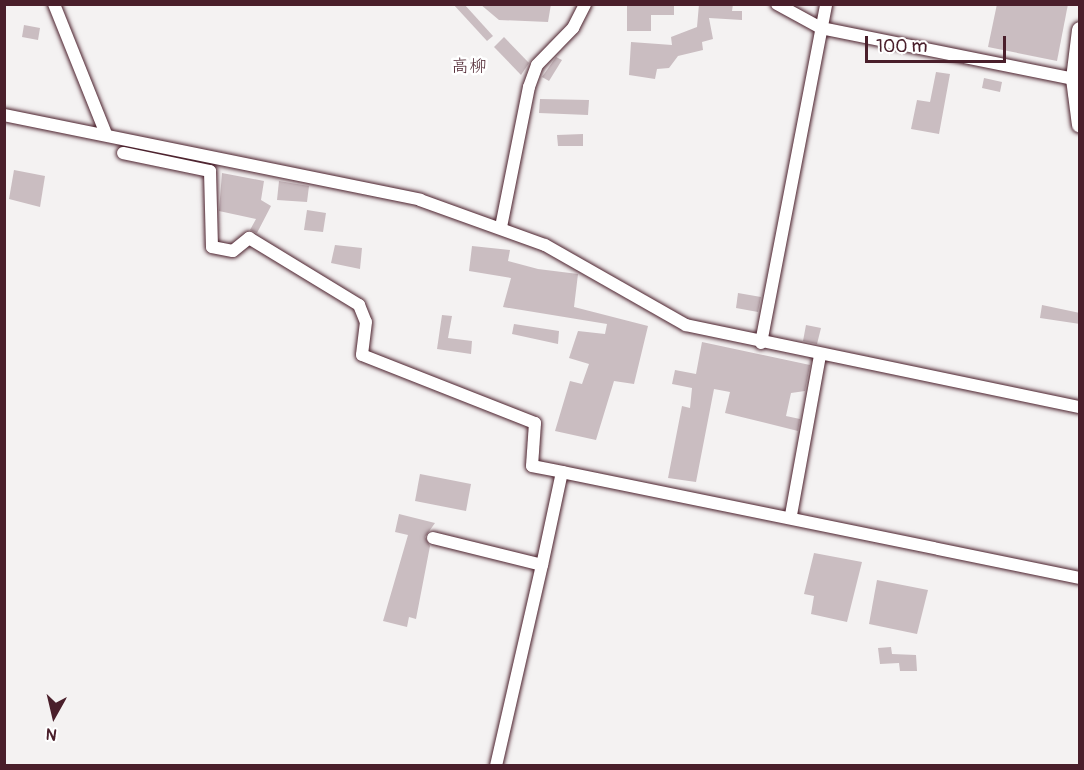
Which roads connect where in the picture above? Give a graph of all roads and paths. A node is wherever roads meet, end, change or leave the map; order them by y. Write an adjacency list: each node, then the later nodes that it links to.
1 (54, 4): 10 (street)
2 (585, 4): 12 (street)
3 (777, 4): 5 (street)
4 (826, 4): 5 (street)
5 (821, 28): 7 (street); 13 (street)
6 (1080, 30): 7 (street)
7 (1074, 79): 9 (street)
8 (4, 115): 10 (street)
9 (1080, 125)
10 (106, 134): 12 (street)
11 (123, 153): 16 (street)
12 (501, 227): 13 (street)
13 (761, 343): 14 (street)
14 (820, 355): 15 (street); 17 (street)
15 (1080, 406)
16 (562, 472): 17 (street); 19 (street)
17 (791, 515): 20 (street)
18 (433, 538): 19 (street)
19 (542, 565): 21 (street)
20 (1080, 578)
21 (496, 765)

